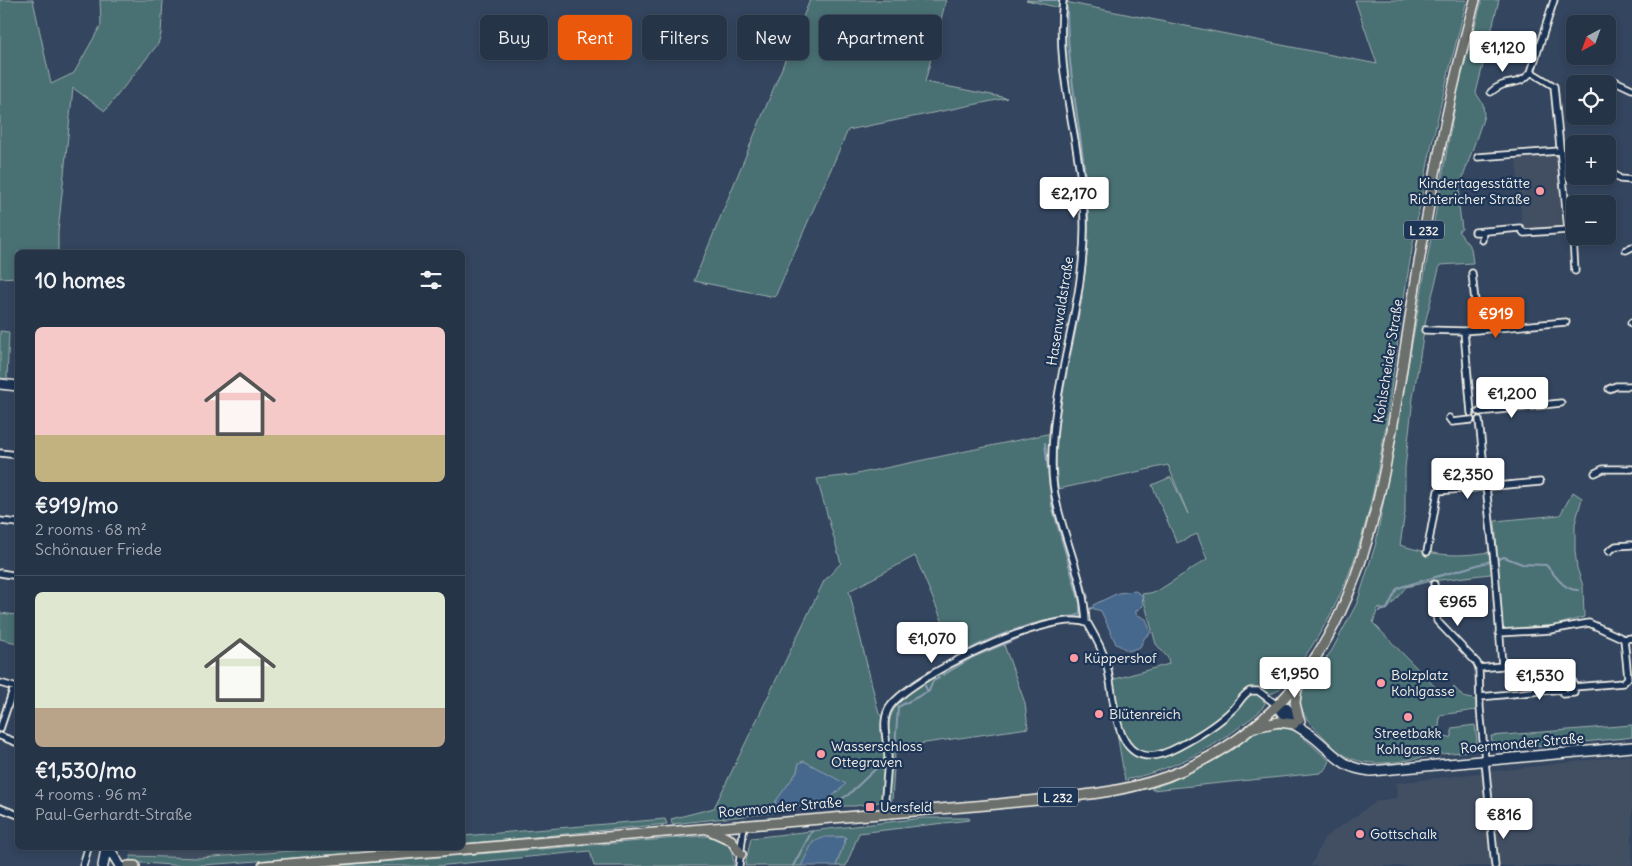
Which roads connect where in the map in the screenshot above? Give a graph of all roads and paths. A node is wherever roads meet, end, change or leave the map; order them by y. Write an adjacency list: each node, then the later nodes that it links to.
1 (1063, 0): 50 (street, Hasenwaldstraße)
2 (1475, 0): 56 (main road, Kohlscheider Straße / L 232)
3 (1554, 0): 4 (street)
4 (1532, 72): 7 (street); 8 (street)
5 (1616, 80): 6 (street)
6 (1632, 88)
7 (1492, 92)
8 (1559, 150): 9 (street); 12 (street)
9 (1478, 158)
10 (1616, 176): 11 (street)
11 (1632, 180)
12 (1566, 205)
13 (1566, 230): 14 (street)
14 (1483, 231): 15 (street); 16 (street)
15 (1475, 232)
16 (1482, 240)
17 (1573, 245): 20 (street)
18 (1632, 246): 19 (street)
19 (1626, 250)
20 (1575, 271)
21 (1472, 273): 24 (street)
22 (1566, 322): 24 (street)
23 (1425, 330): 25 (street)
24 (1478, 330): 25 (street)
25 (1464, 331): 31 (street)
26 (0, 384): 27 (main road)
27 (15, 386)
28 (1632, 386): 29 (street)
29 (1609, 389)
30 (1561, 403): 32 (street)
31 (1471, 412)
32 (1479, 412)
33 (1449, 418): 34 (street)
34 (1471, 420)
35 (1479, 420): 41 (street)
36 (0, 453): 37 (street)
37 (15, 455)
38 (1632, 469): 39 (street)
39 (1595, 473)
40 (1540, 482): 41 (street)
41 (1488, 488): 46 (street); 51 (street)
42 (0, 521): 43 (street)
43 (15, 524)
44 (1632, 545): 45 (street)
45 (1609, 551)
46 (1428, 552)
47 (0, 573): 48 (street)
48 (15, 576)
49 (1434, 584): 55 (street)
50 (1086, 623): 61 (street); 70 (street)
51 (1499, 633): 53 (street); 55 (street)
52 (1632, 638): 53 (street)
53 (1624, 639): 54 (street)
54 (1629, 655): 60 (street)
55 (1479, 668): 60 (street)
56 (1298, 681): 61 (main road, Kohlscheider Straße / L 232); 62 (main road)
57 (0, 684): 58 (street)
58 (15, 688)
59 (15, 691): 63 (street)
60 (1480, 697): 68 (street)
61 (1277, 705): 62 (main road, Roermonder Straße); 64 (main road, Roermonder Straße / L 232)
62 (1296, 722): 64 (main road); 68 (main road, Roermonder Straße)
63 (0, 729)
64 (1250, 729): 70 (main road, Roermonder Straße / L 232)
65 (0, 736): 66 (street)
66 (15, 742)
67 (1632, 747): 68 (main road, Roermonder Straße)
68 (1485, 760): 87 (street)
69 (0, 808): 71 (street)
70 (884, 812): 72 (main road, Roermonder Straße / L 232)
71 (15, 814)
72 (744, 824): 73 (main road, Roermonder Straße / L 232); 79 (street)
73 (702, 828): 74 (main road, Roermonder Straße / L 232); 79 (main road)
74 (465, 849)
75 (87, 850): 80 (street)
76 (107, 850): 81 (main road)
77 (108, 850): 82 (main road)
78 (448, 850): 85 (main road, Roermonder Straße / L 232)
79 (741, 854): 86 (street)
80 (83, 866)
81 (103, 866)
82 (120, 866)
83 (128, 866): 84 (main road)
84 (135, 866)
85 (263, 866)
86 (740, 866)
87 (1495, 866)

